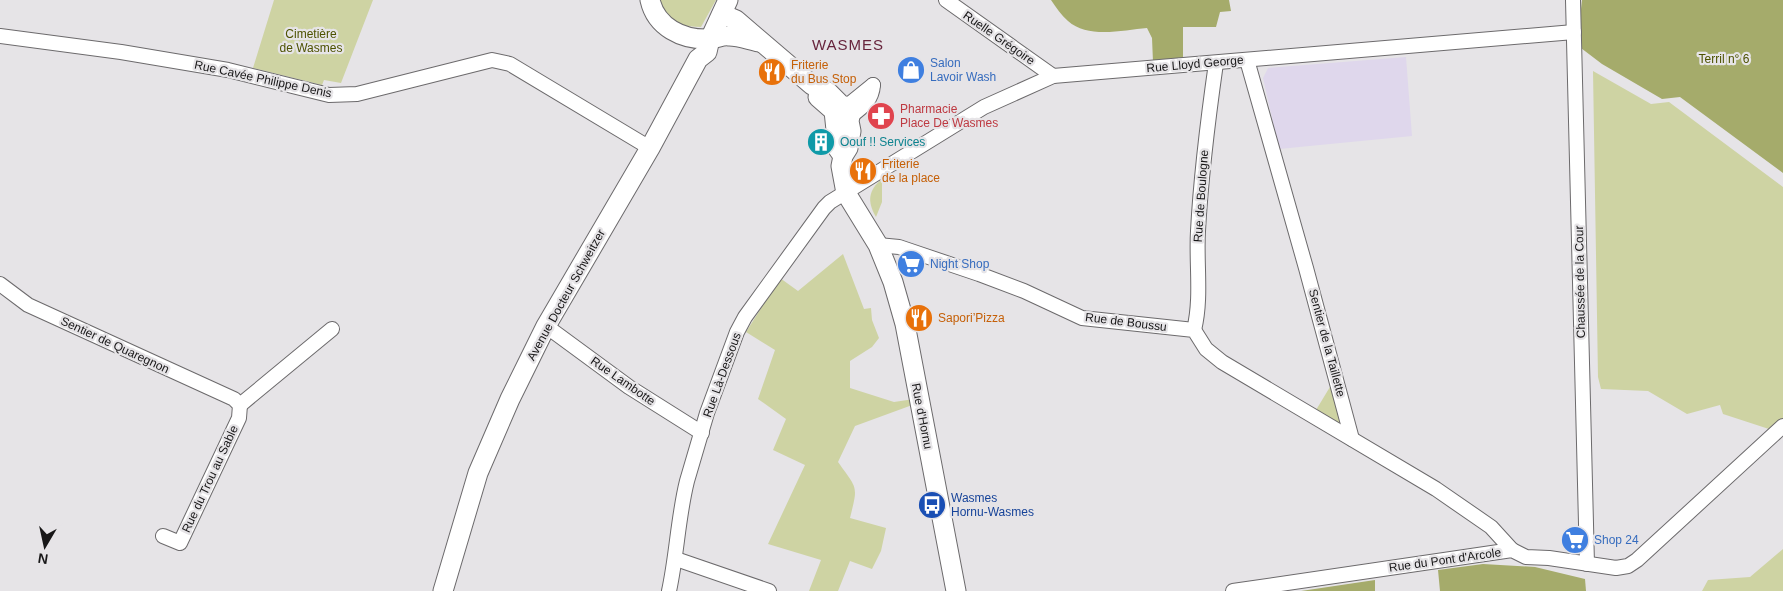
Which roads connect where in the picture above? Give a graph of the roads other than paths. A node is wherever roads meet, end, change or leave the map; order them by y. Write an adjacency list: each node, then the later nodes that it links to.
1 (650, 0): 7 (street)
2 (946, 0): 11 (street, Ruelle Grégoire)
3 (1573, 0): 5 (street, Chaussée de la Cour)
4 (725, 7): 7 (street); 8 (street)
5 (1574, 32): 9 (street, Rue Lloyd George); 26 (street, Chaussée de la Cour)
6 (0, 36): 12 (street, Rue Cavée Philippe Denis)
7 (705, 38): 8 (street); 12 (street, Avenue Docteur Schweitzer)
8 (763, 43): 13 (street)
9 (1247, 60): 10 (street, Rue Lloyd George); 22 (street, Sentier de la Taillette)
10 (1216, 63): 11 (street, Rue Lloyd George); 18 (street, Rue de Boulogne)
11 (1053, 76): 13 (street, Rue Lloyd George)
12 (650, 148): 16 (street, Avenue Docteur Schweitzer)
13 (846, 193): 14 (street, Rue d'Hornu); 21 (street, Rue Là-Dessous)
14 (878, 244): 18 (street, Rue de Boussu); 31 (street, Rue d'Hornu)
15 (0, 284): 19 (street, Sentier de Quaregnon)
16 (546, 326): 21 (street, Rue Lambotte); 27 (street, Avenue Docteur Schweitzer)
17 (332, 329): 19 (street)
18 (1194, 330): 22 (street)
19 (237, 402): 23 (street, Rue du Trou au Sable)
20 (1783, 426): 26 (street, Rue du Pont d'Arcole)
21 (702, 433): 25 (street, Rue Là-Dessous)
22 (1352, 439): 24 (street)
23 (163, 536)
24 (1512, 550): 26 (street, Rue du Pont d'Arcole); 32 (street, Rue du Pont d'Arcole)
25 (676, 559): 29 (street, Rue Là-Dessous); 30 (street)
26 (1587, 564)
27 (445, 582): 28 (street)
28 (438, 591)
29 (669, 591)
30 (768, 591)
31 (956, 591)
32 (1233, 591)

